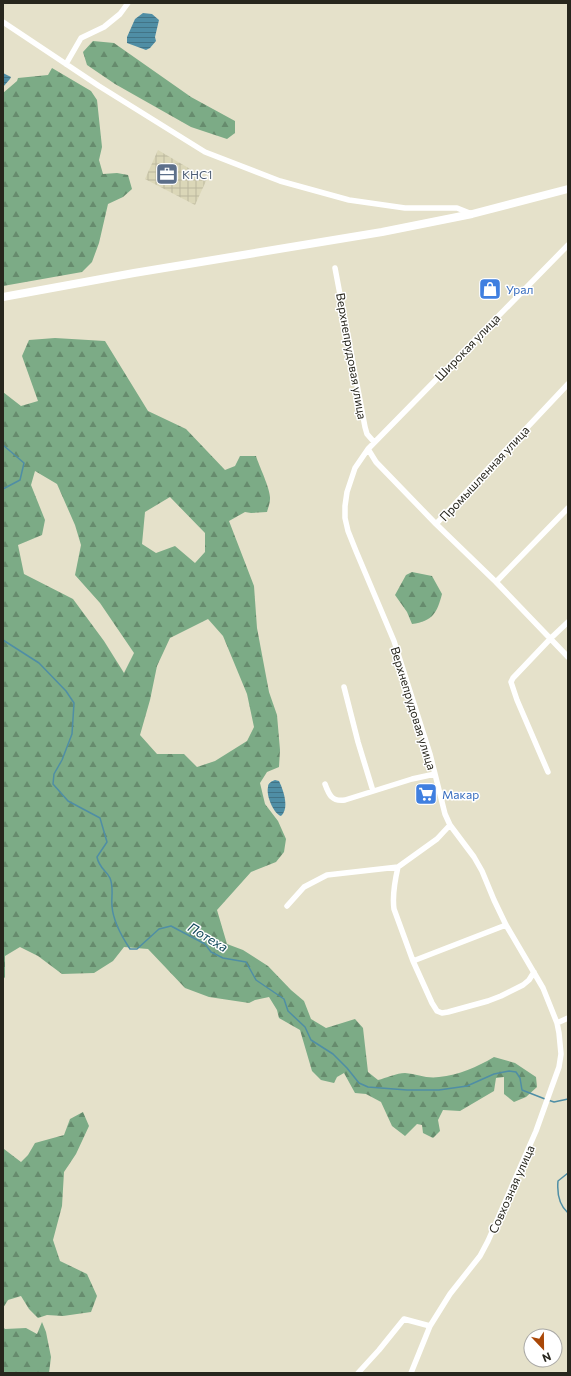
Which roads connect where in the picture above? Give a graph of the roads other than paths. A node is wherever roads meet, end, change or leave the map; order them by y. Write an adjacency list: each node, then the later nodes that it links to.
1 (128, 3): 3 (street)
2 (3, 22): 3 (street)
3 (66, 64): 5 (street)
4 (568, 189): 5 (main road)
5 (472, 214): 8 (main road)
6 (568, 245): 10 (street, Широкая улица)
7 (335, 268): 10 (street, Верхнепрудовая улица)
8 (3, 297)
9 (568, 384): 13 (street, Промышленная улица)
10 (374, 442): 11 (street, Широкая улица)
11 (368, 449): 13 (street, Промышленная улица); 20 (street, Верхнепрудовая улица)
12 (568, 508): 14 (street)
13 (436, 524): 14 (street)
14 (496, 582): 16 (street)
15 (568, 622): 16 (street)
16 (550, 638): 17 (street); 19 (street)
17 (568, 657)
18 (344, 687): 22 (street)
19 (548, 772)
20 (435, 774): 22 (street); 23 (street, Верхнепрудовая улица)
21 (325, 784): 22 (street)
22 (373, 791)
23 (450, 825): 24 (street); 26 (street, Верхнепрудовая улица)
24 (398, 867): 25 (street); 27 (street)
25 (287, 906)
26 (506, 924): 27 (street); 28 (street, Верхнепрудовая улица)
27 (412, 961): 28 (street)
28 (534, 972): 30 (street, Верхнепрудовая улица)
29 (568, 1018): 30 (street)
30 (557, 1023): 31 (street, Совхозная улица)
31 (430, 1326): 32 (street); 33 (street, Совхозная улица)
32 (358, 1373)
33 (411, 1373)

